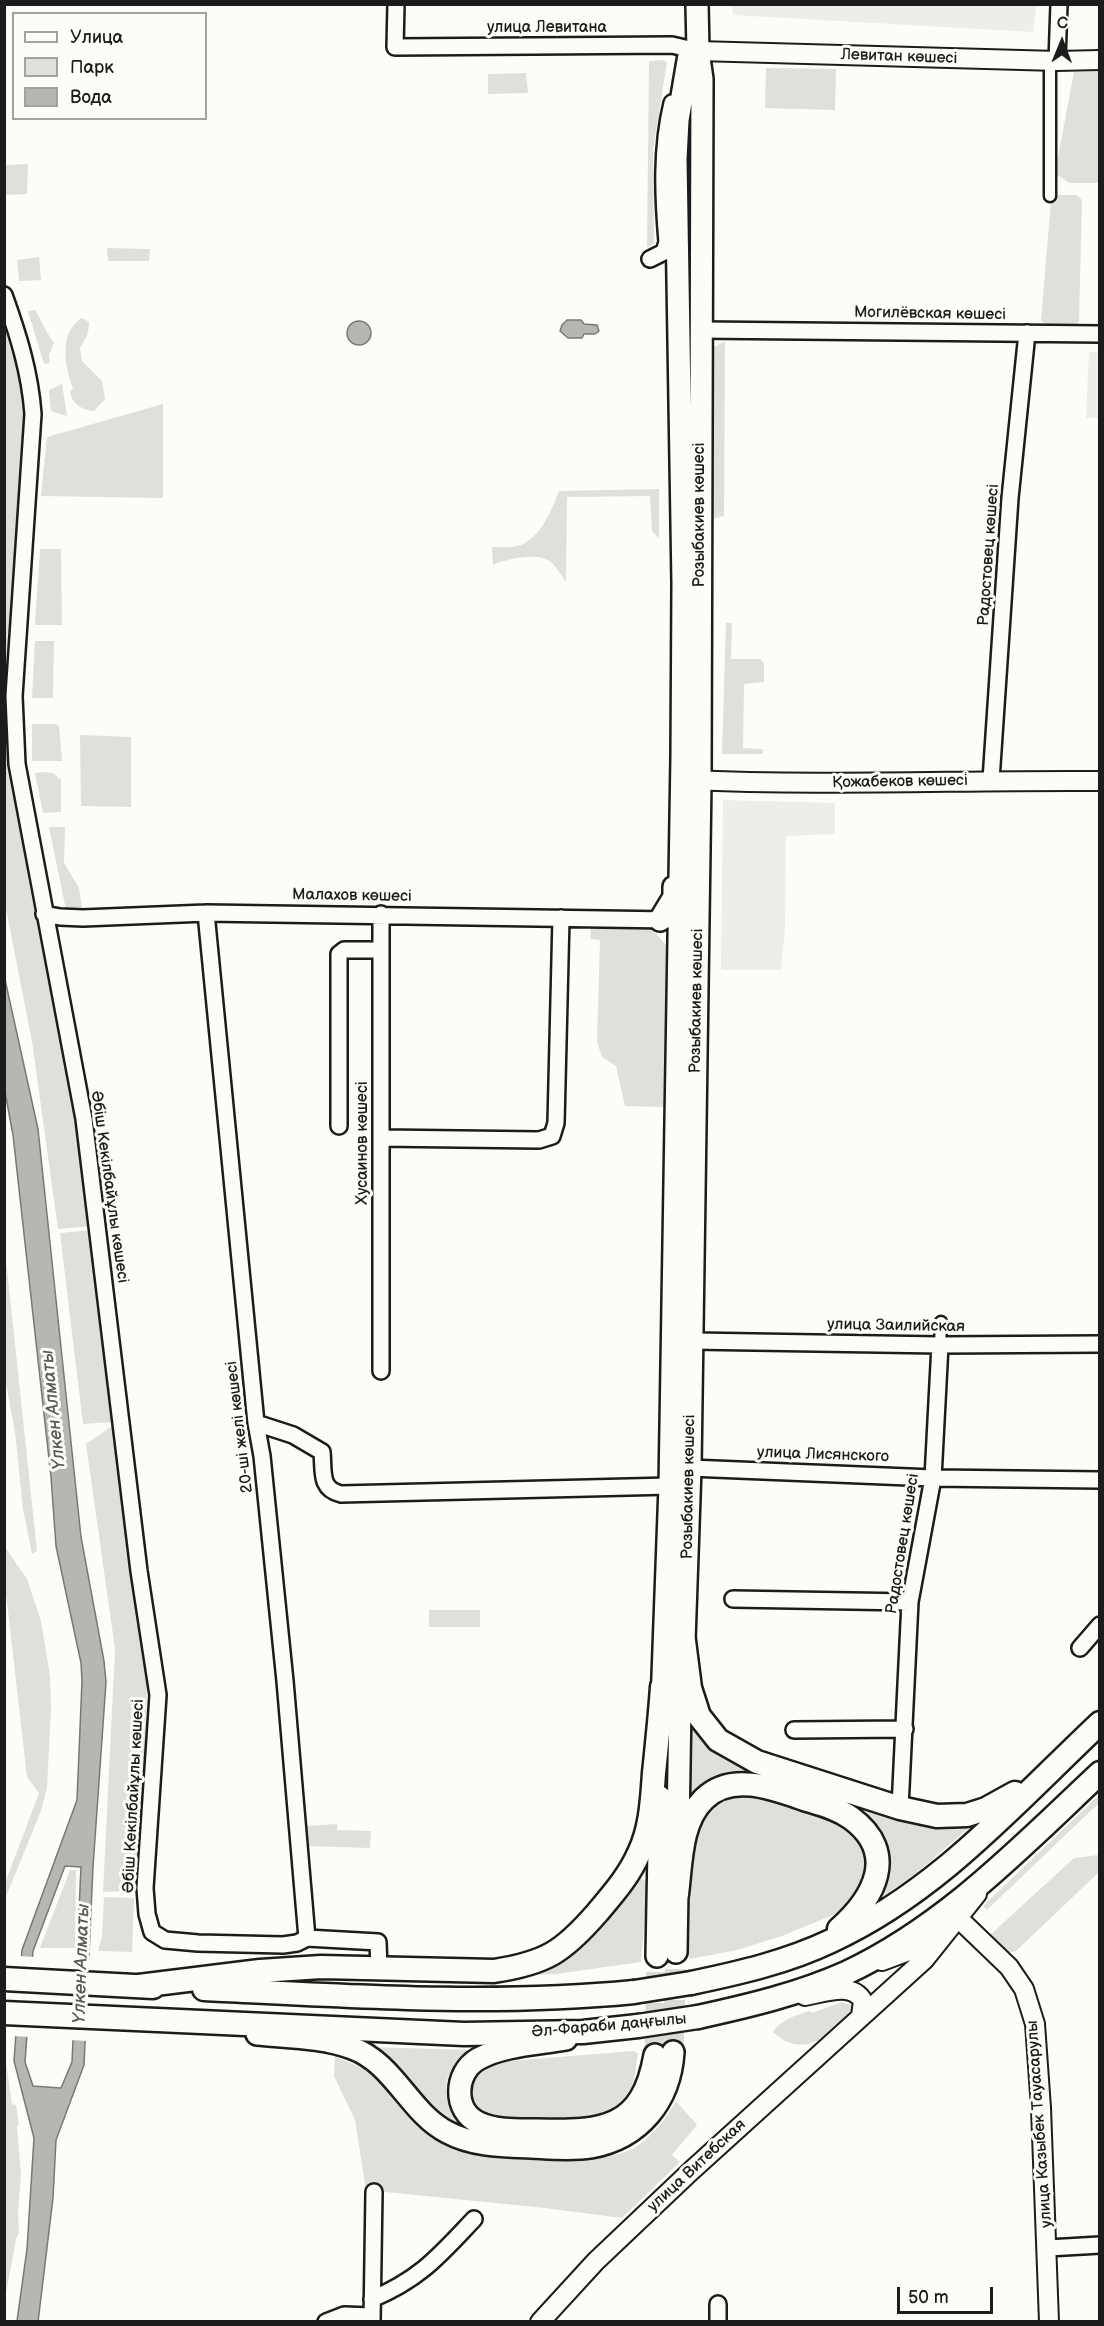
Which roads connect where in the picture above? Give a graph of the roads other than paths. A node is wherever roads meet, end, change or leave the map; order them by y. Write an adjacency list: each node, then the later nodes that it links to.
1 (396, 4): 4 (street, улица Левитана)
2 (697, 4): 4 (main road, Розыбакиев көшесі)
3 (1059, 4): 6 (street)
4 (693, 53): 6 (street, Левитан көшесі); 8 (street); 10 (main road, Розыбакиев көшесі); 13 (main road, Розыбакиев көшесі)
5 (1100, 60): 6 (street, Левитан көшесі)
6 (1053, 63): 7 (street)
7 (1050, 196)
8 (650, 259)
9 (4, 295): 17 (street, Әбіш Кекілбайұлы көшесі)
10 (700, 330): 11 (street, Могилёвская көшесі); 13 (main road, Розыбакиев көшесі)
11 (1027, 333): 12 (street, Могилёвская көшесі); 14 (street, Радостовец көшесі)
12 (1100, 334)
13 (691, 780): 14 (street, Қожабеков көшесі); 20 (main road, Розыбакиев көшесі); 20 (main road, Розыбакиев көшесі)
14 (991, 780): 15 (street, Қожабеков көшесі)
15 (1100, 781)
16 (206, 913): 17 (street, Малахов көшесі); 18 (street, Малахов көшесі); 29 (street, 20-ші желі көшесі)
17 (44, 914): 49 (street, Әбіш Кекілбайұлы көшесі)
18 (381, 914): 19 (street, Малахов көшесі); 21 (street, Хусаинов көшесі)
19 (561, 918): 20 (street, Малахов көшесі); 23 (street)
20 (680, 920): 25 (main road, Розыбакиев көшесі); 33 (main road, Розыбакиев көшесі)
21 (380, 950): 22 (street); 23 (street, Хусаинов көшесі)
22 (339, 1126)
23 (381, 1138): 28 (street, Хусаинов көшесі)
24 (941, 1322): 27 (street, Радостовец көшесі)
25 (692, 1341): 27 (street, улица Заилийская); 30 (main road, Розыбакиев көшесі)
26 (1100, 1344): 27 (street, улица Заилийская)
27 (940, 1345): 31 (street, Радостовец көшесі)
28 (381, 1371)
29 (256, 1423): 33 (street); 49 (street, 20-ші желі көшесі)
30 (690, 1468): 31 (street, улица Лисянского); 37 (main road, Розыбакиев көшесі)
31 (933, 1478): 32 (street, улица Лисянского); 35 (street, Радостовец көшесі)
32 (1100, 1480)
33 (670, 1486): 39 (main road, Розыбакиев көшесі)
34 (733, 1599): 35 (street)
35 (910, 1602): 41 (street, Радостовец көшесі)
36 (1100, 1625): 38 (street)
37 (684, 1641): 45 (main road); 47 (main road, Розыбакиев көшесі)
38 (1080, 1648)
39 (662, 1687): 47 (main road, Розыбакиев көшесі); 52 (main road)
40 (1100, 1723): 44 (main road)
41 (905, 1729): 42 (street); 45 (street, Радостовец көшесі)
42 (794, 1730)
43 (1100, 1773): 46 (main road, Әл-Фараби даңғылы)
44 (1038, 1782): 45 (main road); 51 (main road)
45 (900, 1808)
46 (993, 1874): 48 (street, улица Витебская); 53 (main road, Әл-Фараби даңғылы)
47 (677, 1894): 51 (main road)
48 (963, 1922): 50 (street, улица Витебская); 64 (street, улица Казыбек Тауасарулы)
49 (307, 1938): 52 (street, Әбіш Кекілбайұлы көшесі)
50 (942, 1938): 53 (street); 58 (street, улица Витебская)
51 (790, 1958): 55 (main road, Әл-Фараби даңғылы, bridge)
52 (378, 1969): 55 (main road)
53 (846, 1972): 56 (main road, Әл-Фараби даңғылы)
54 (4, 1978): 55 (main road, Әл-Фараби даңғылы)
55 (139, 1986)
56 (751, 2005): 58 (street); 60 (main road, Әл-Фараби даңғылы, bridge)
57 (4, 2013): 59 (main road, Әл-Фараби даңғылы)
58 (861, 2016): 69 (street, улица Витебская)
59 (137, 2020): 60 (main road, Әл-Фараби даңғылы); 60 (main road)
60 (638, 2026)
61 (374, 2192): 65 (street)
62 (474, 2219): 65 (street)
63 (1100, 2245): 64 (street)
64 (1048, 2248): 71 (street, улица Казыбек Тауасарулы)
65 (372, 2299): 67 (street)
66 (717, 2304): 70 (street)
67 (371, 2319): 68 (street)
68 (326, 2322)
69 (540, 2322)
70 (718, 2322)
71 (1049, 2322)

